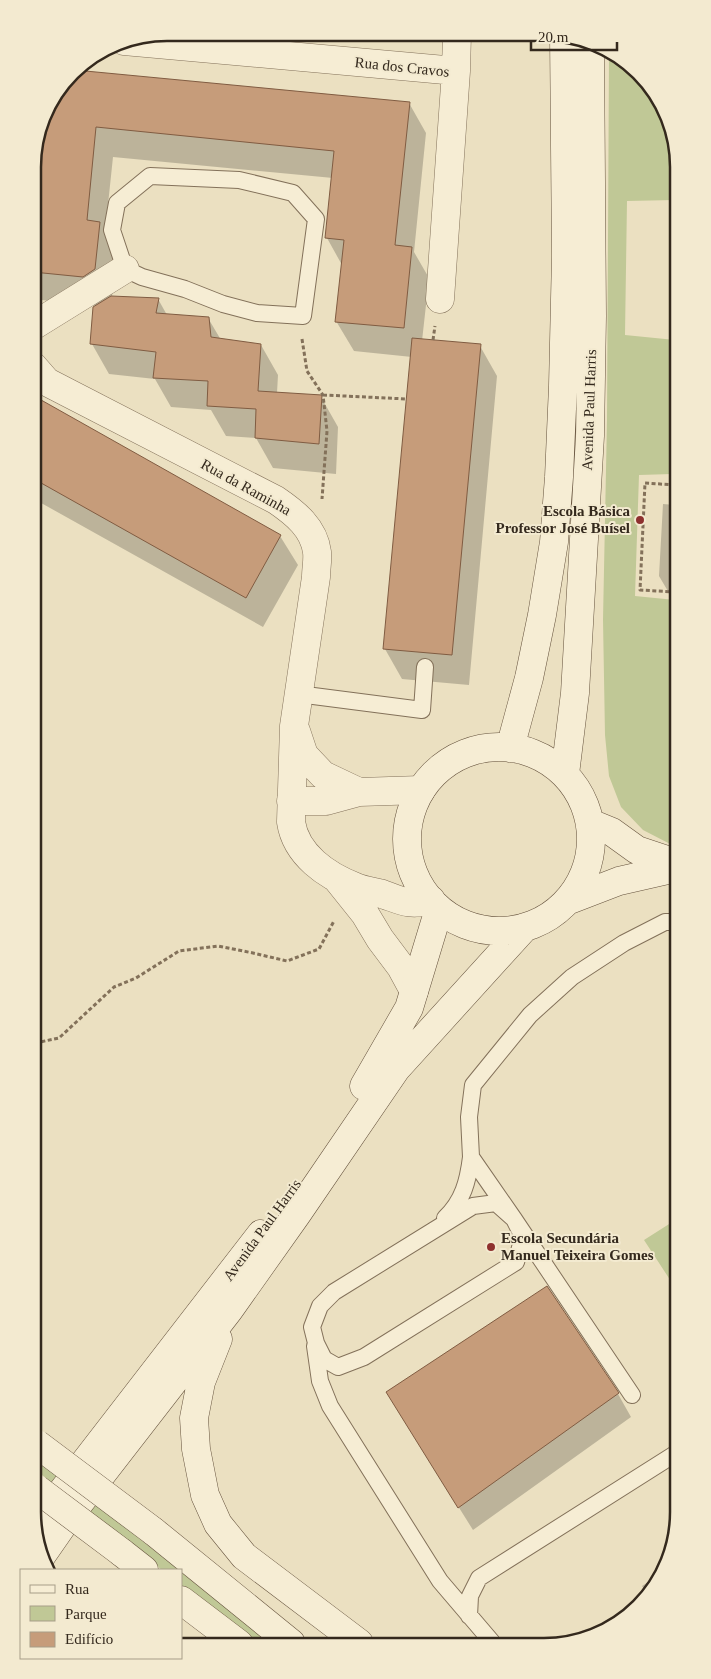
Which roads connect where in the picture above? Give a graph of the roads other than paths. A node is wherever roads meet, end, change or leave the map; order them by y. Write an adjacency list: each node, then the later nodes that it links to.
1 (457, 41): 5 (main road)
2 (149, 43): 5 (main road, Rua dos Cravos)
3 (564, 43): 13 (main road, Avenida Paul Harris)
4 (590, 50): 14 (main road, Avenida Paul Harris)
5 (456, 71): 7 (main road, Rua dos Cravos)
6 (125, 269): 6 (lane); 8 (main road)
7 (440, 298)
8 (42, 320)
9 (42, 375): 11 (main road, Rua da Raminha)
10 (425, 667): 11 (lane)
11 (298, 694): 12 (main road, Rua da Raminha)
12 (294, 726): 16 (main road); 17 (main road, Rua da Raminha)
13 (510, 748): 14 (main road); 15 (main road)
14 (565, 774): 18 (main road)
15 (421, 790): 16 (main road); 23 (main road)
16 (359, 792): 17 (main road)
17 (291, 801): 21 (main road, Rua da Raminha)
18 (590, 823): 19 (main road); 22 (main road)
19 (669, 861)
20 (669, 869): 22 (main road)
21 (336, 878): 23 (main road); 26 (main road)
22 (567, 901): 25 (main road)
23 (435, 905): 25 (main road); 26 (main road, Avenida Paul Harris)
24 (669, 922): 27 (lane)
25 (525, 927): 30 (main road, Avenida Paul Harris)
26 (414, 992): 36 (main road, Avenida Paul Harris)
27 (471, 1157): 28 (lane); 29 (lane)
28 (514, 1219): 29 (lane); 31 (lane); 32 (lane)
29 (432, 1232): 31 (lane)
30 (229, 1310): 37 (main road); 44 (main road)
31 (312, 1327): 40 (lane)
32 (632, 1396)
33 (41, 1447): 43 (main road, bridge)
34 (669, 1458): 40 (lane)
35 (41, 1493): 38 (main road, bridge)
36 (41, 1518)
37 (47, 1548)
38 (143, 1569)
39 (192, 1608): 41 (main road); 42 (main road)
40 (469, 1616): 45 (lane)
41 (210, 1638)
42 (231, 1638)
43 (285, 1638)
44 (352, 1638)
45 (488, 1638)

